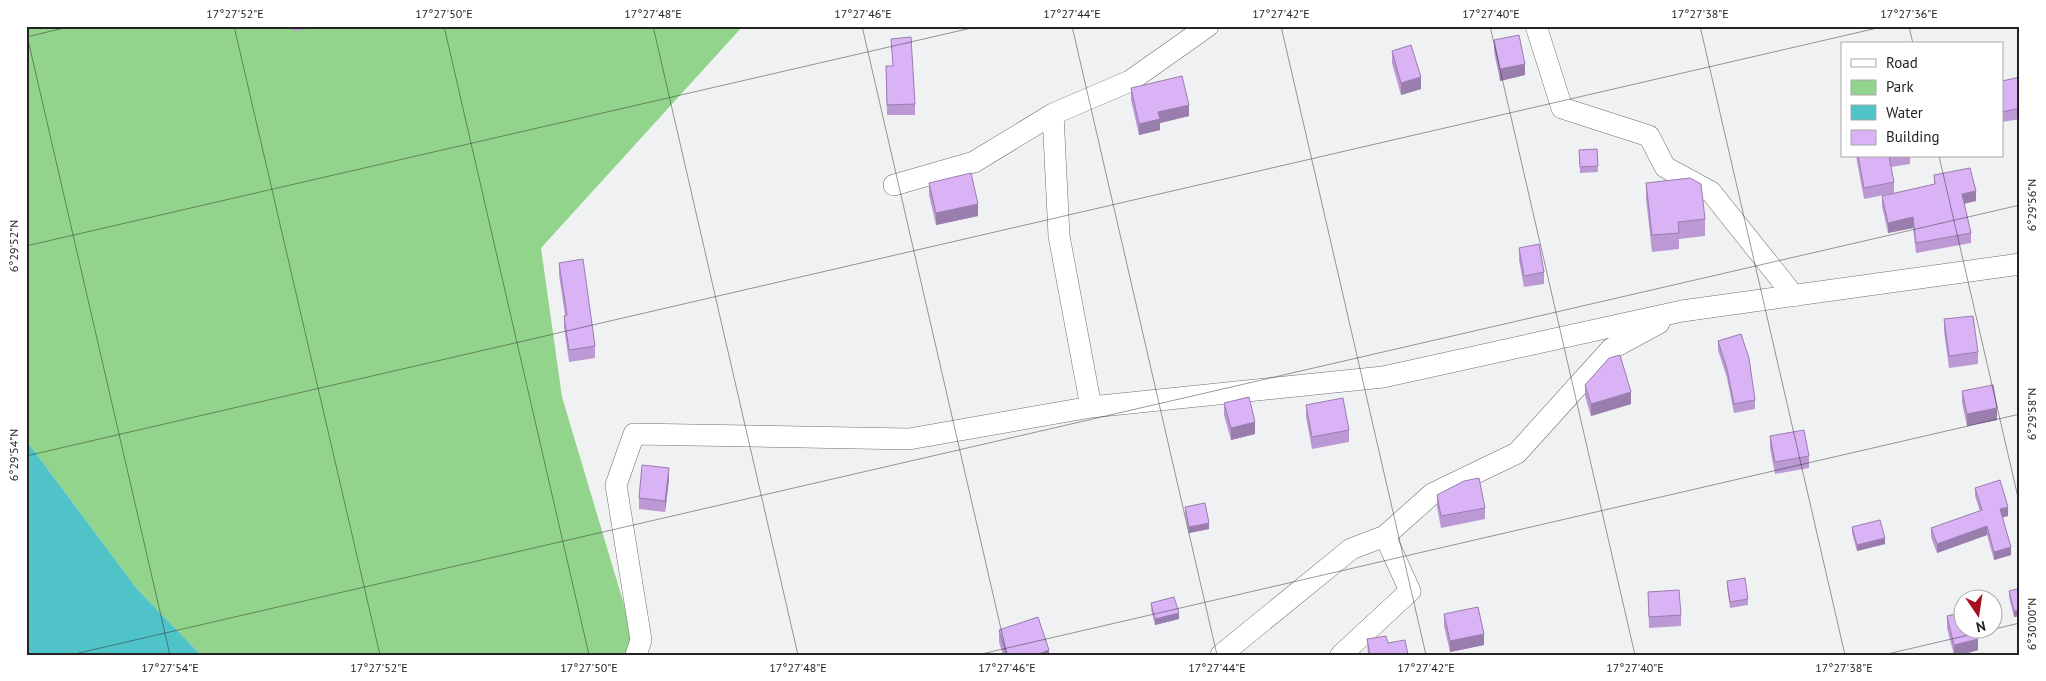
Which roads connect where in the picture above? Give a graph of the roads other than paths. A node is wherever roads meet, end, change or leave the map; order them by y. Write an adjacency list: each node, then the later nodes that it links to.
1 (1208, 26): 3 (street)
2 (1536, 26): 6 (street)
3 (1053, 114): 4 (street); 8 (street)
4 (894, 185)
5 (2020, 264): 6 (street)
6 (1794, 296): 7 (street)
7 (1682, 311): 8 (street); 9 (street)
8 (1091, 407): 10 (street)
9 (1385, 536): 11 (street); 12 (street)
10 (636, 655)
11 (1221, 655)
12 (1341, 655)

